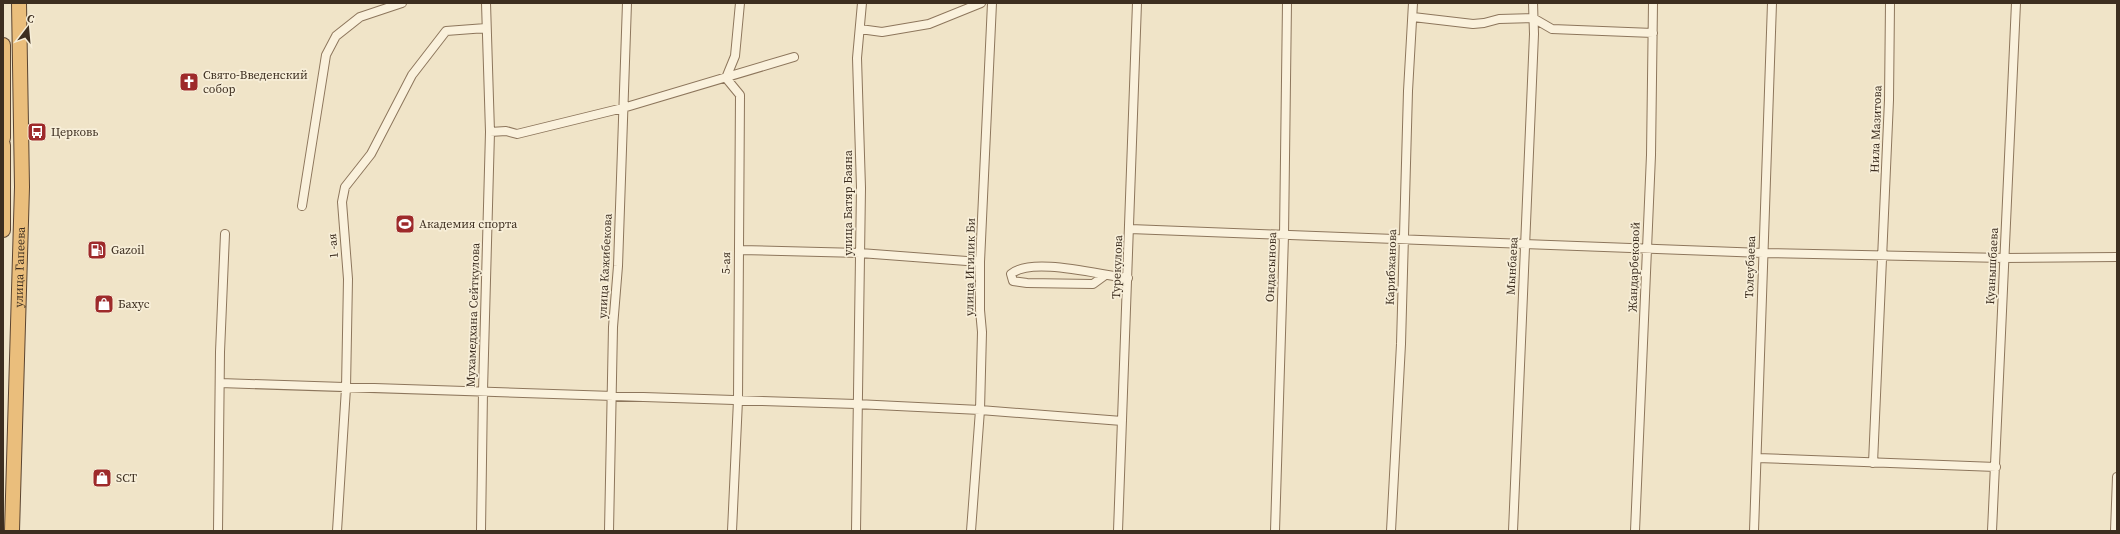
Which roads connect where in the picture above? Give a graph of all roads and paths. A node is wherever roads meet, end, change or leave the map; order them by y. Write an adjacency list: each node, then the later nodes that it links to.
1 (19, 3): 29 (highway, улица Гапеева)
2 (402, 3): 30 (street)
3 (486, 3): 19 (street, Мухамедхана Сейткулова)
4 (627, 3): 25 (street, улица Кажибекова)
5 (740, 3): 24 (street)
6 (862, 3): 20 (street, улица Батяр Баяна)
7 (981, 3): 20 (street)
8 (992, 3): 44 (street, улица Игилик Би)
9 (1137, 3): 31 (street, Турекулова)
10 (1287, 3): 34 (street, Ондасынова)
11 (1413, 3): 17 (street, Карибжанова)
12 (1533, 3): 18 (street, Мынбаева)
13 (1654, 3): 21 (street, Жандарбековой)
14 (1772, 3): 39 (street, Толеубаева)
15 (1890, 3): 41 (street, Нила Мазитова)
16 (2016, 3): 43 (street, Куанышбаева)
17 (1413, 17): 18 (street); 35 (street, Карибжанова)
18 (1533, 18): 21 (street); 36 (street, Мынбаева)
19 (486, 28): 26 (street, Мухамедхана Сейткулова); 48 (street, 1 -ая)
20 (860, 29): 40 (street, улица Батяр Баяна)
21 (1653, 33): 37 (street, Жандарбековой)
22 (3, 44): 27 (highway)
23 (794, 56): 24 (street)
24 (726, 78): 25 (street); 38 (street, 5-ая)
25 (623, 108): 26 (street); 50 (street, улица Кажибекова)
26 (490, 132): 49 (street, Мухамедхана Сейткулова)
27 (3, 138)
28 (3, 145): 29 (highway, улица Гапеева)
29 (11, 204): 32 (highway, улица Гапеева); 59 (highway, улица Гапеева)
30 (302, 206)
31 (1130, 229): 34 (street); 46 (street, Турекулова)
32 (3, 230)
33 (225, 234): 47 (street)
34 (1284, 235): 35 (street); 68 (street, Ондасынова)
35 (1404, 239): 36 (street); 69 (street, Карибжанова)
36 (1526, 243): 37 (street); 70 (street, Мынбаева)
37 (1647, 249): 39 (street); 71 (street, Жандарбековой)
38 (739, 250): 40 (street); 51 (street, 5-ая)
39 (1763, 253): 41 (street); 55 (street, Толеубаева)
40 (860, 254): 44 (street); 52 (street, улица Батяр Баяна)
41 (1883, 255): 43 (street); 56 (street, Нила Мазитова)
42 (2117, 257): 43 (street)
43 (2004, 258): 57 (street, Куанышбаева)
44 (980, 262): 53 (street, улица Игилик Би)
45 (1104, 276): 45 (street); 46 (street)
46 (1128, 278): 54 (street, Турекулова)
47 (220, 383): 48 (street); 60 (street)
48 (346, 388): 49 (street); 61 (street, 1 -ая)
49 (482, 391): 50 (street); 62 (street, Мухамедхана Сейткулова)
50 (612, 396): 51 (street); 63 (street, улица Кажибекова)
51 (738, 400): 52 (street); 64 (street, 5-ая)
52 (856, 404): 53 (street); 65 (street, улица Батяр Баяна)
53 (980, 410): 54 (street); 66 (street, улица Игилик Би)
54 (1122, 421): 67 (street, Турекулова)
55 (1757, 458): 56 (street); 72 (street, Толеубаева)
56 (1873, 463): 57 (street)
57 (1996, 467): 73 (street, Куанышбаева)
58 (2117, 477): 74 (street)
59 (12, 531)
60 (218, 531)
61 (337, 531)
62 (481, 531)
63 (609, 531)
64 (732, 531)
65 (856, 531)
66 (971, 531)
67 (1118, 531)
68 (1275, 531)
69 (1391, 531)
70 (1514, 531)
71 (1635, 531)
72 (1754, 531)
73 (1992, 531)
74 (2115, 531)

